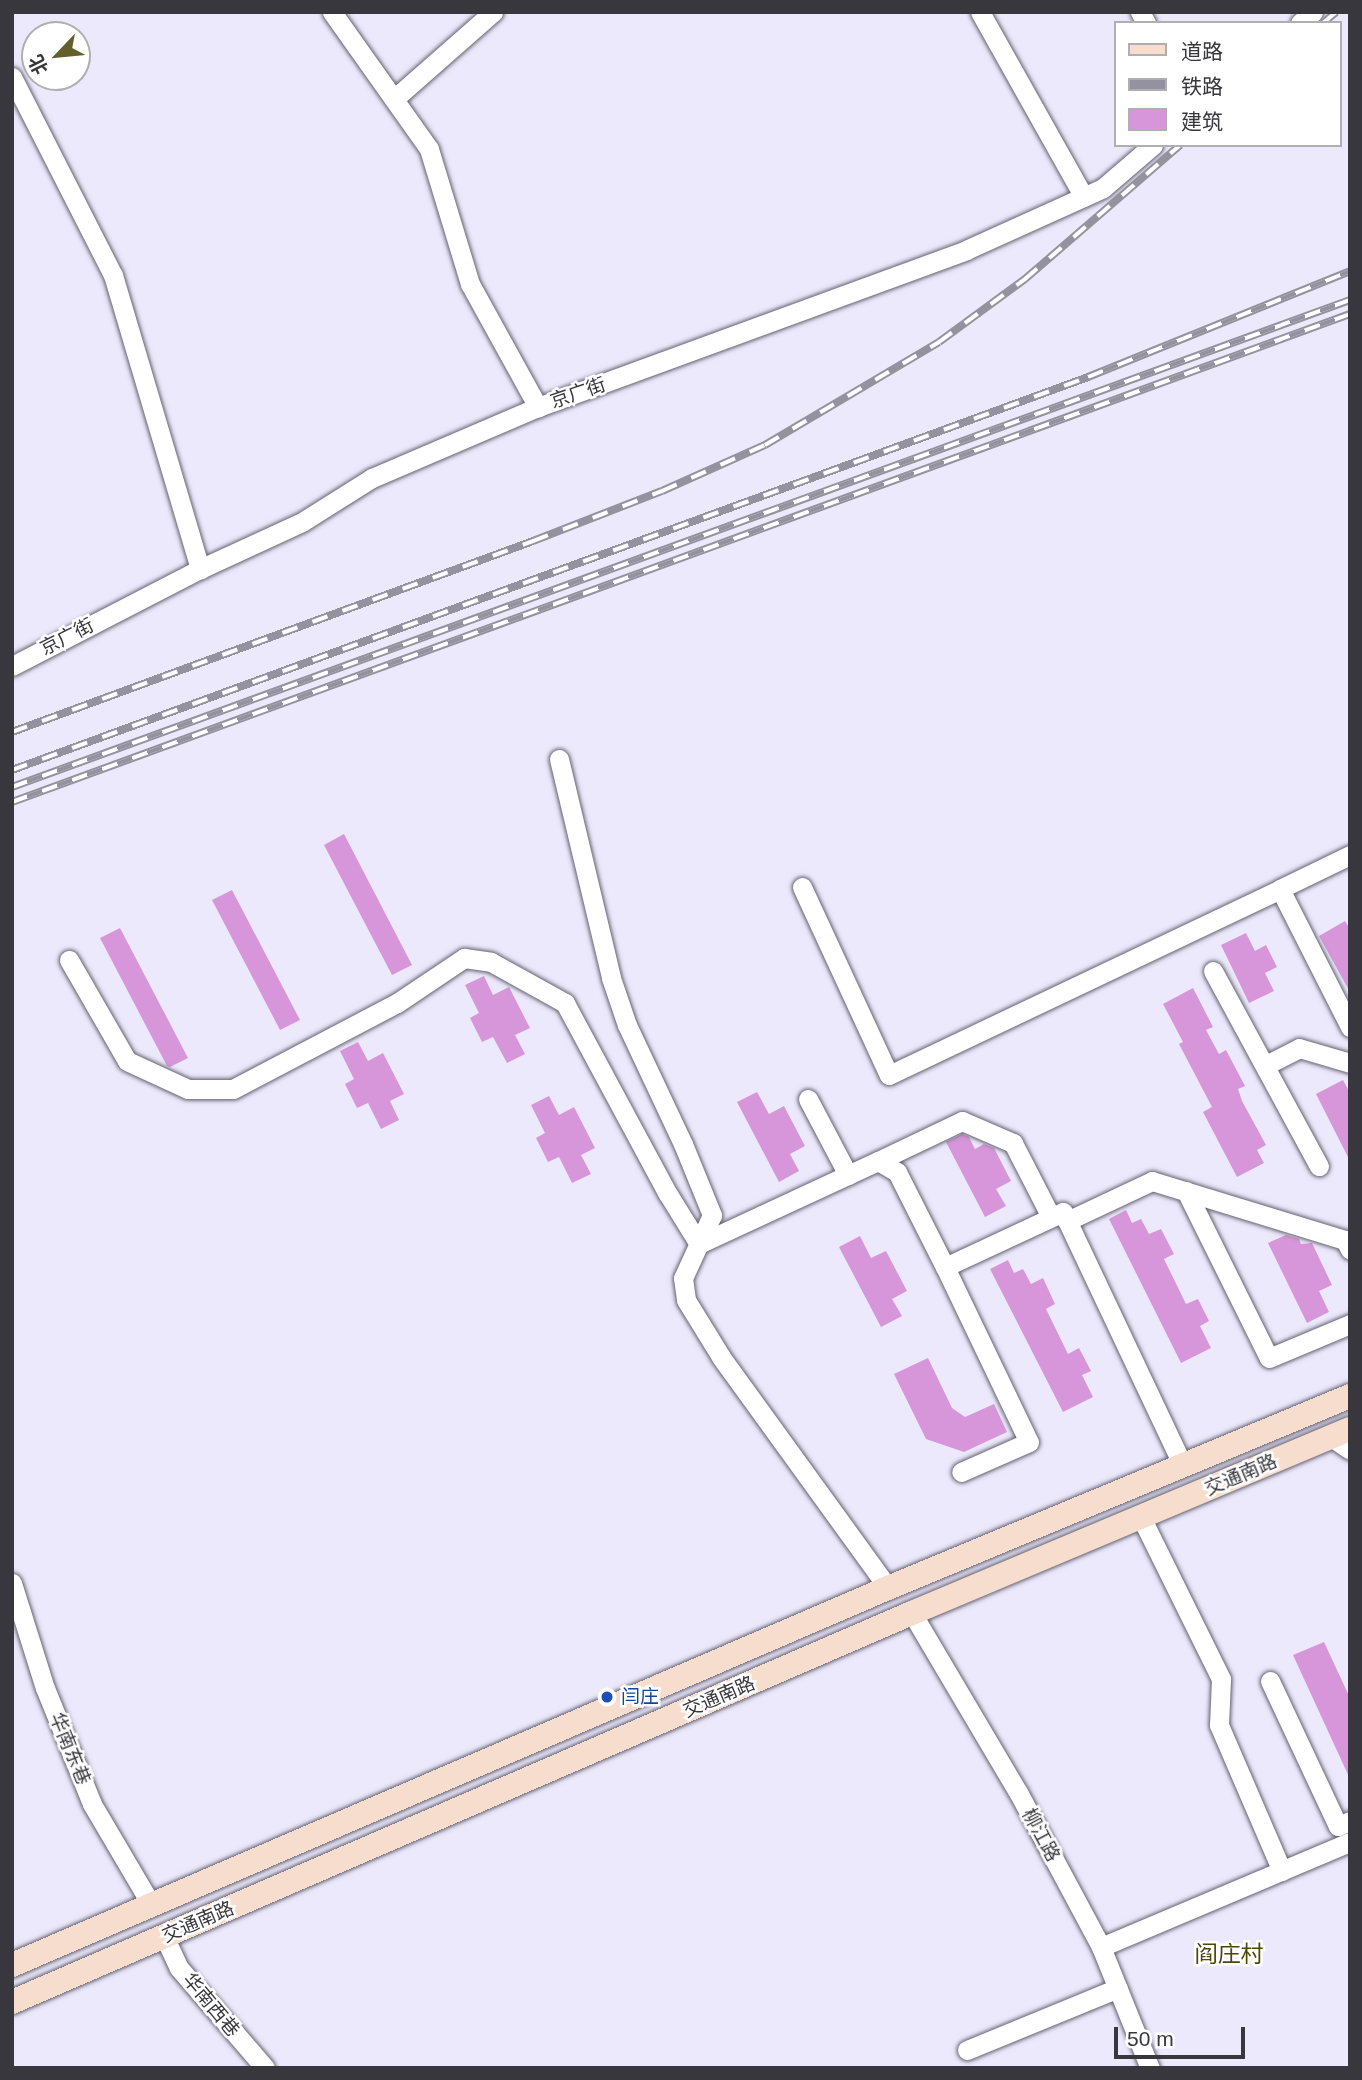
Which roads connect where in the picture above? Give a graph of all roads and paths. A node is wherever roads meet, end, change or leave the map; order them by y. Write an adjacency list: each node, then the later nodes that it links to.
1 (332, 12): 5 (street)
2 (494, 12): 5 (street)
3 (979, 12): 7 (street)
4 (12, 77): 9 (street)
5 (394, 99): 8 (street)
6 (1151, 147): 7 (street, 京广街)
7 (1084, 197): 8 (street, 京广街)
8 (538, 407): 9 (street, 京广街)
9 (200, 569): 10 (street, 京广街)
10 (12, 666)
11 (559, 759): 26 (street)
12 (1350, 855): 14 (street)
13 (802, 887): 14 (street)
14 (1280, 889): 17 (street)
15 (69, 960): 26 (street)
16 (1213, 971): 19 (street)
17 (1347, 1017)
18 (1350, 1063): 19 (street)
19 (1266, 1065): 22 (street)
20 (808, 1099): 23 (street)
21 (878, 1161): 23 (street); 25 (street); 28 (street)
22 (1319, 1166)
23 (848, 1175): 26 (street)
24 (1186, 1191): 25 (street); 27 (street); 29 (street)
25 (1059, 1219): 28 (street); 32 (street)
26 (699, 1244): 36 (street)
27 (1350, 1250)
28 (946, 1267): 33 (street)
29 (1350, 1324)
30 (1350, 1396): 32 (main road, 交通南路)
31 (1344, 1439): 34 (main road, 交通南路)
32 (1183, 1466): 36 (main road, 交通南路)
33 (961, 1472)
34 (1141, 1517): 37 (main road, 交通南路); 41 (street)
35 (12, 1583): 42 (street, 华南东巷)
36 (888, 1588): 37 (main road); 42 (main road, 交通南路)
37 (912, 1613): 43 (main road, 交通南路); 44 (street, 柳江路)
38 (1270, 1681): 39 (street)
39 (1350, 1821)
40 (1350, 1842): 41 (street)
41 (1282, 1871): 44 (street)
42 (151, 1904): 43 (main road); 45 (main road, 交通南路)
43 (164, 1936): 47 (main road, 交通南路); 49 (street, 华南西巷)
44 (1101, 1947): 46 (street, 柳江路)
45 (12, 1965)
46 (1118, 1988): 48 (street); 50 (street, 柳江路)
47 (12, 2002)
48 (967, 2050)
49 (265, 2068)
50 (1150, 2068)

